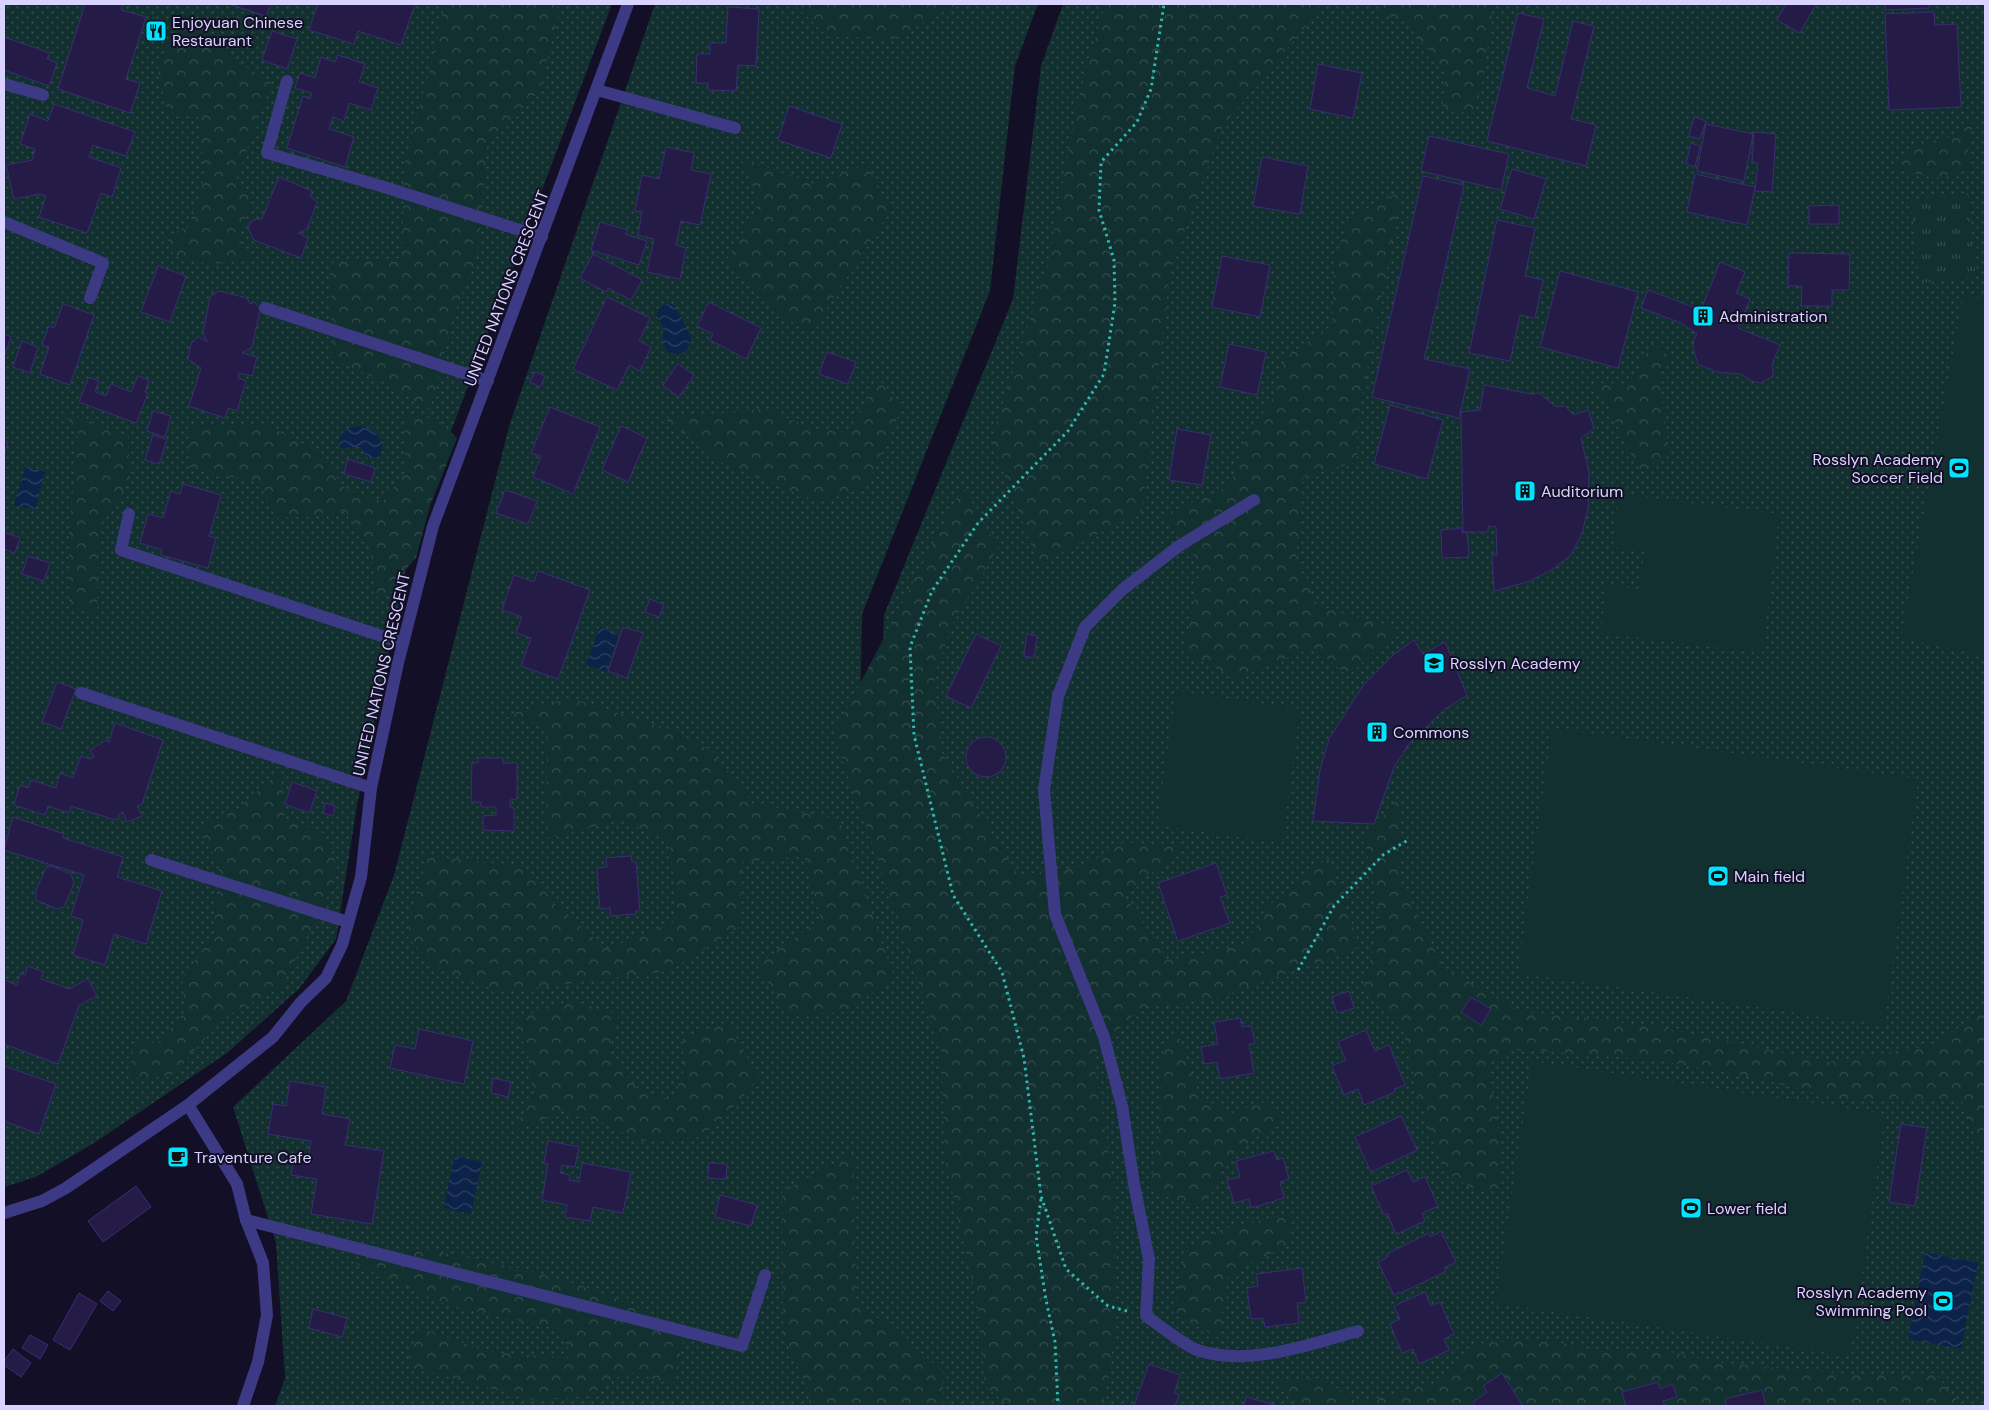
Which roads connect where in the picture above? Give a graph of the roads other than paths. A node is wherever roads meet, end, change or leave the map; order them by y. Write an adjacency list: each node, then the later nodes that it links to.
1 (628, 4): 4 (street, UNITED NATIONS CRESCENT)
2 (287, 81): 8 (street)
3 (4, 84): 5 (street)
4 (597, 90): 6 (street); 8 (street, UNITED NATIONS CRESCENT)
5 (43, 95)
6 (735, 128)
7 (4, 222): 9 (street)
8 (542, 237): 11 (street, UNITED NATIONS CRESCENT)
9 (90, 298)
10 (265, 308): 11 (street)
11 (488, 381): 14 (street, UNITED NATIONS CRESCENT)
12 (1254, 500): 23 (street)
13 (129, 514): 14 (street)
14 (403, 643): 16 (street, UNITED NATIONS CRESCENT)
15 (81, 693): 16 (street)
16 (370, 788): 18 (street, UNITED NATIONS CRESCENT)
17 (150, 860): 18 (street)
18 (348, 922): 19 (street, UNITED NATIONS CRESCENT)
19 (188, 1105): 20 (street, UNITED NATIONS CRESCENT); 21 (street)
20 (4, 1214)
21 (246, 1220): 22 (street); 24 (street)
22 (765, 1275)
23 (1358, 1331)
24 (243, 1406)

